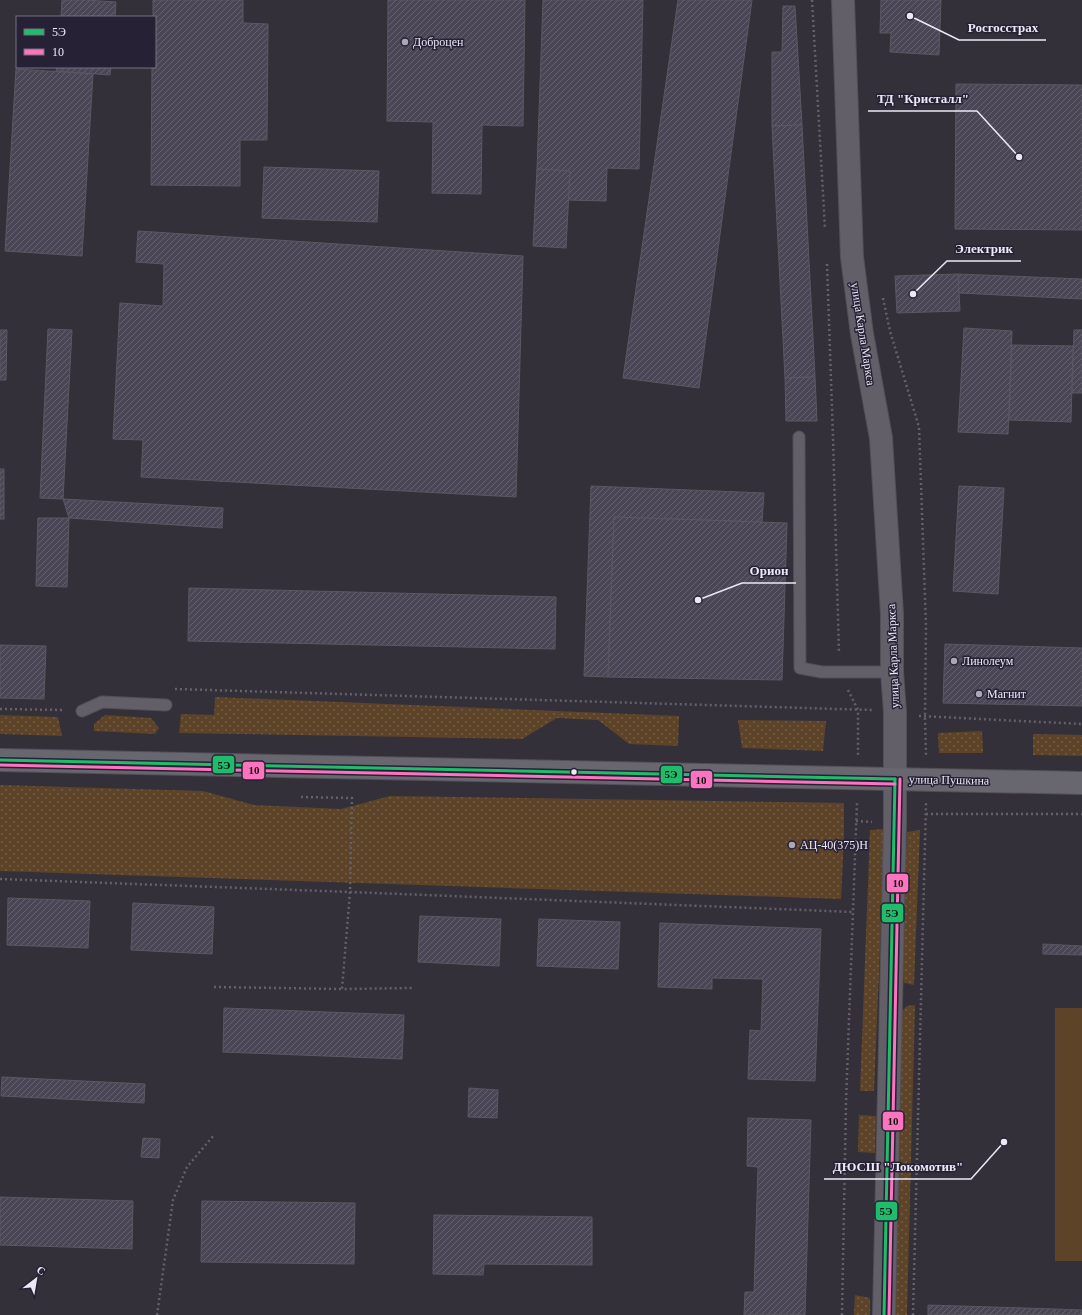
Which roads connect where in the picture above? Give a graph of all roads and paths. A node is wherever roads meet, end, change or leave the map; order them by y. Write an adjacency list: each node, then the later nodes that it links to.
1 (843, 0): 5 (street, улица Карла Маркса)
2 (826, 257): 4 (path)
3 (799, 437): 4 (lane)
4 (840, 672): 5 (lane); 9 (path)
5 (892, 672): 11 (street, улица Карла Маркса)
6 (175, 689): 9 (path)
7 (166, 705): 10 (lane)
8 (0, 709): 10 (path)
9 (858, 710): 11 (path)
10 (82, 711)
11 (895, 712): 12 (path); 14 (street, улица Карла Маркса)
12 (1082, 724)
13 (0, 760): 14 (main road, улица Пушкина)
14 (895, 779): 15 (main road, улица Пушкина); 29 (street, улица Карла Маркса)
15 (1082, 783)
16 (301, 797): 21 (path)
17 (857, 813): 22 (path)
18 (926, 814): 19 (path)
19 (1082, 814)
20 (0, 880): 21 (path)
21 (350, 892): 22 (path); 25 (path)
22 (853, 912): 28 (path)
23 (214, 987): 25 (path)
24 (413, 988): 25 (path)
25 (342, 990)
26 (214, 1135): 27 (path)
27 (157, 1315)
28 (842, 1315)
29 (884, 1315)

